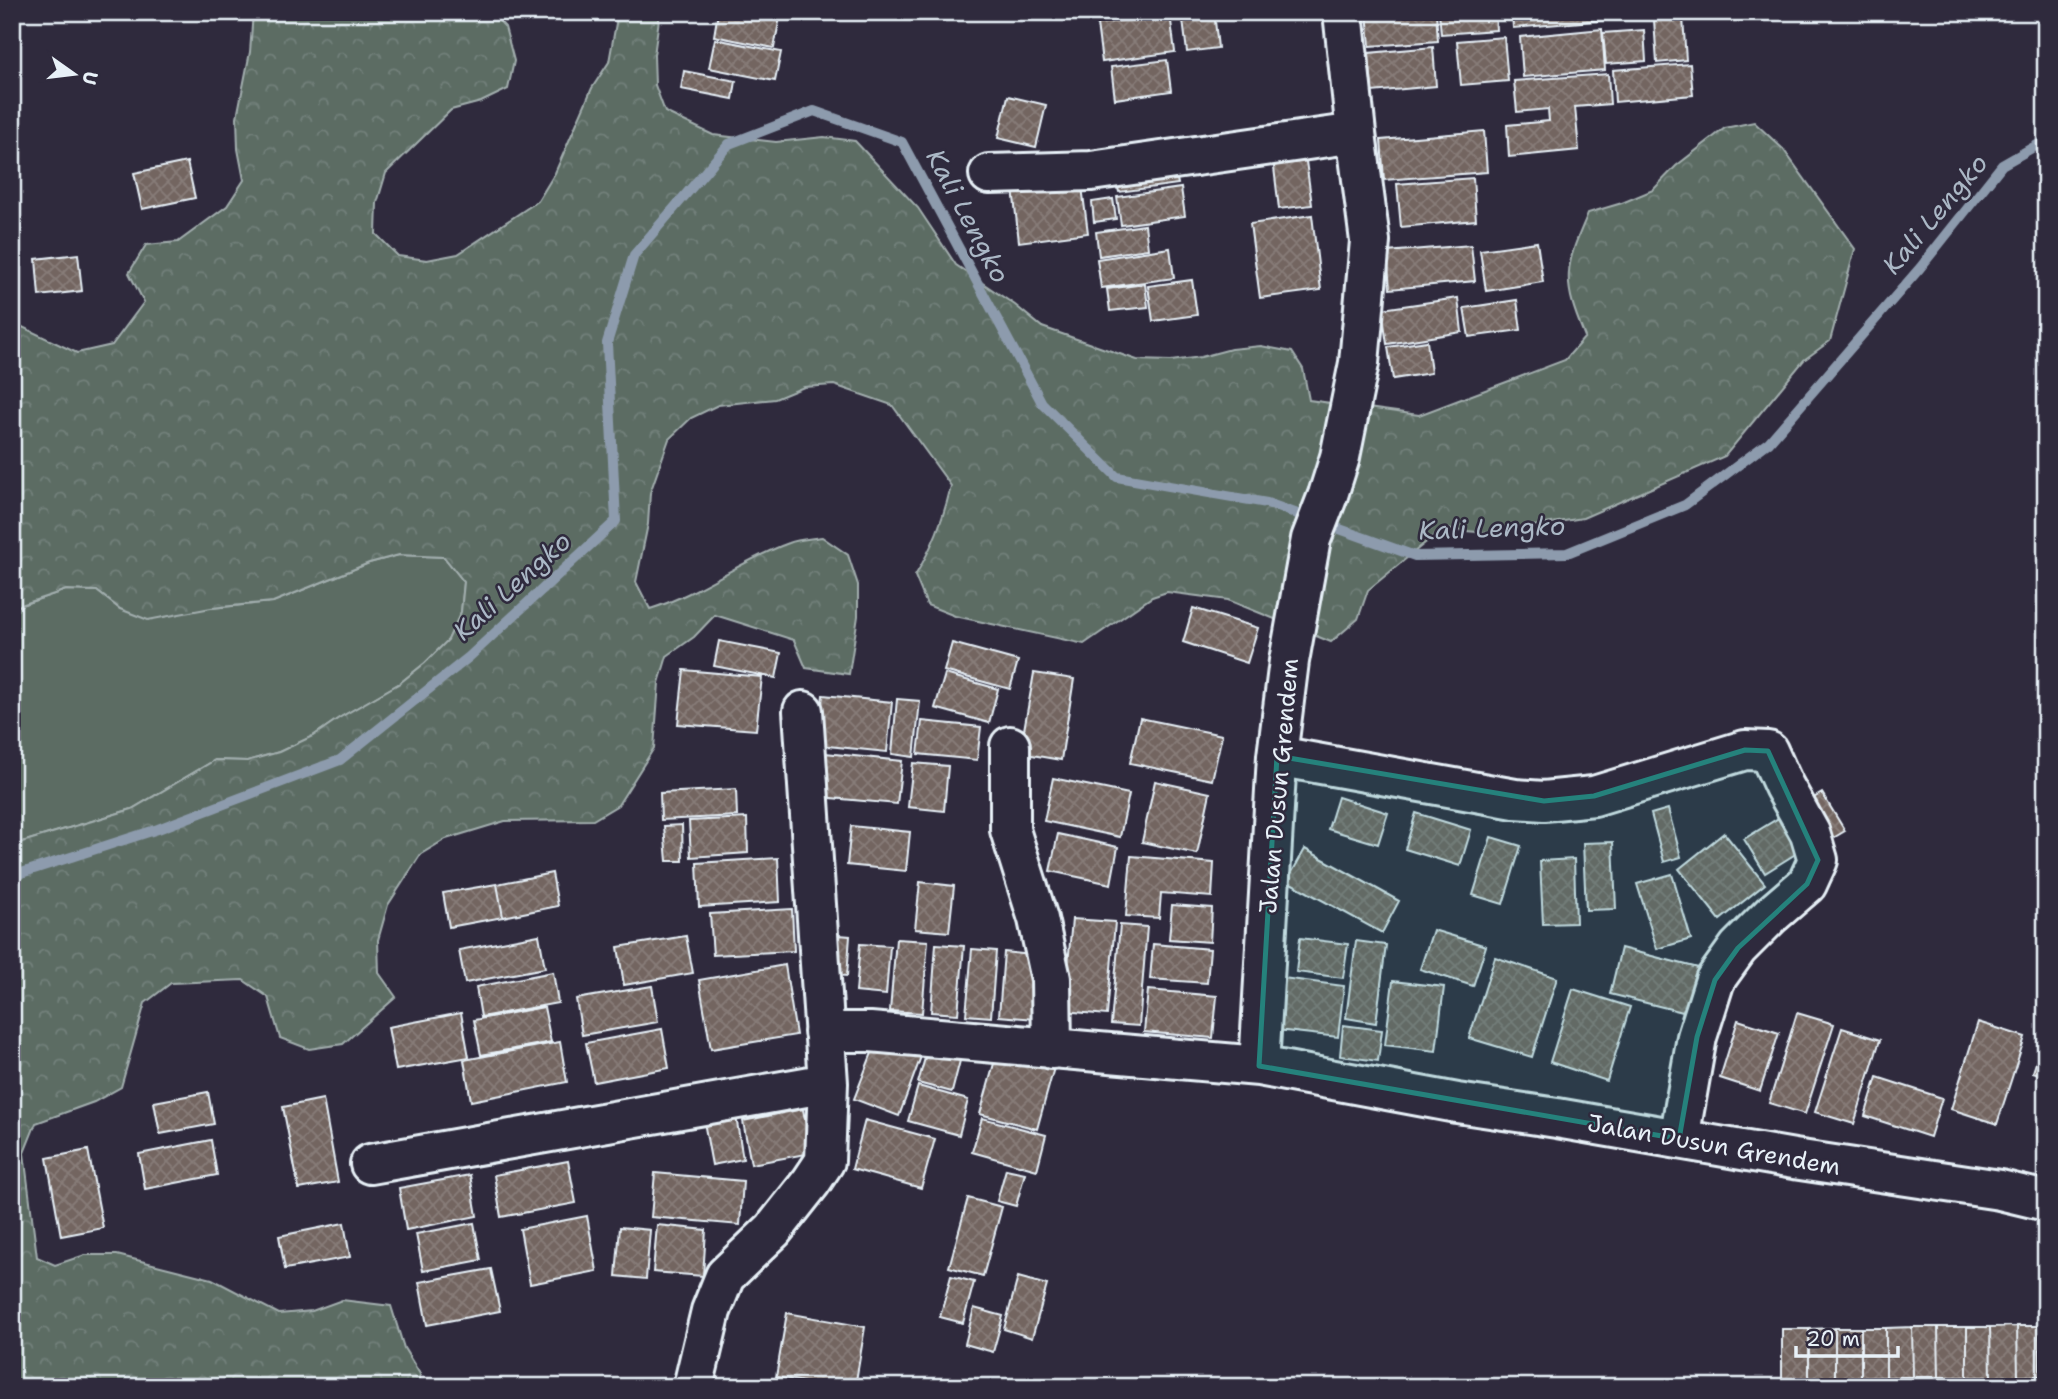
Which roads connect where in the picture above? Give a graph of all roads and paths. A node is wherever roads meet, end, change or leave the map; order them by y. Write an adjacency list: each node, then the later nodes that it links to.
1 (1343, 12): 2 (street, Jalan Dusun Grendem)
2 (1356, 133): 3 (street); 6 (street, Jalan Dusun Grendem)
3 (989, 174)
4 (803, 711): 7 (street)
5 (1010, 746): 8 (street)
6 (1277, 756): 9 (street, Jalan Dusun Grendem); 11 (street)
7 (824, 1032): 8 (street, Jalan Dusun Grendem); 10 (street)
8 (1052, 1049): 9 (street, Jalan Dusun Grendem)
9 (1259, 1066): 11 (street, Jalan Dusun Grendem)
10 (828, 1083): 12 (street); 14 (street)
11 (1679, 1139): 13 (street, Jalan Dusun Grendem)
12 (370, 1164)
13 (2046, 1201)
14 (693, 1387)

